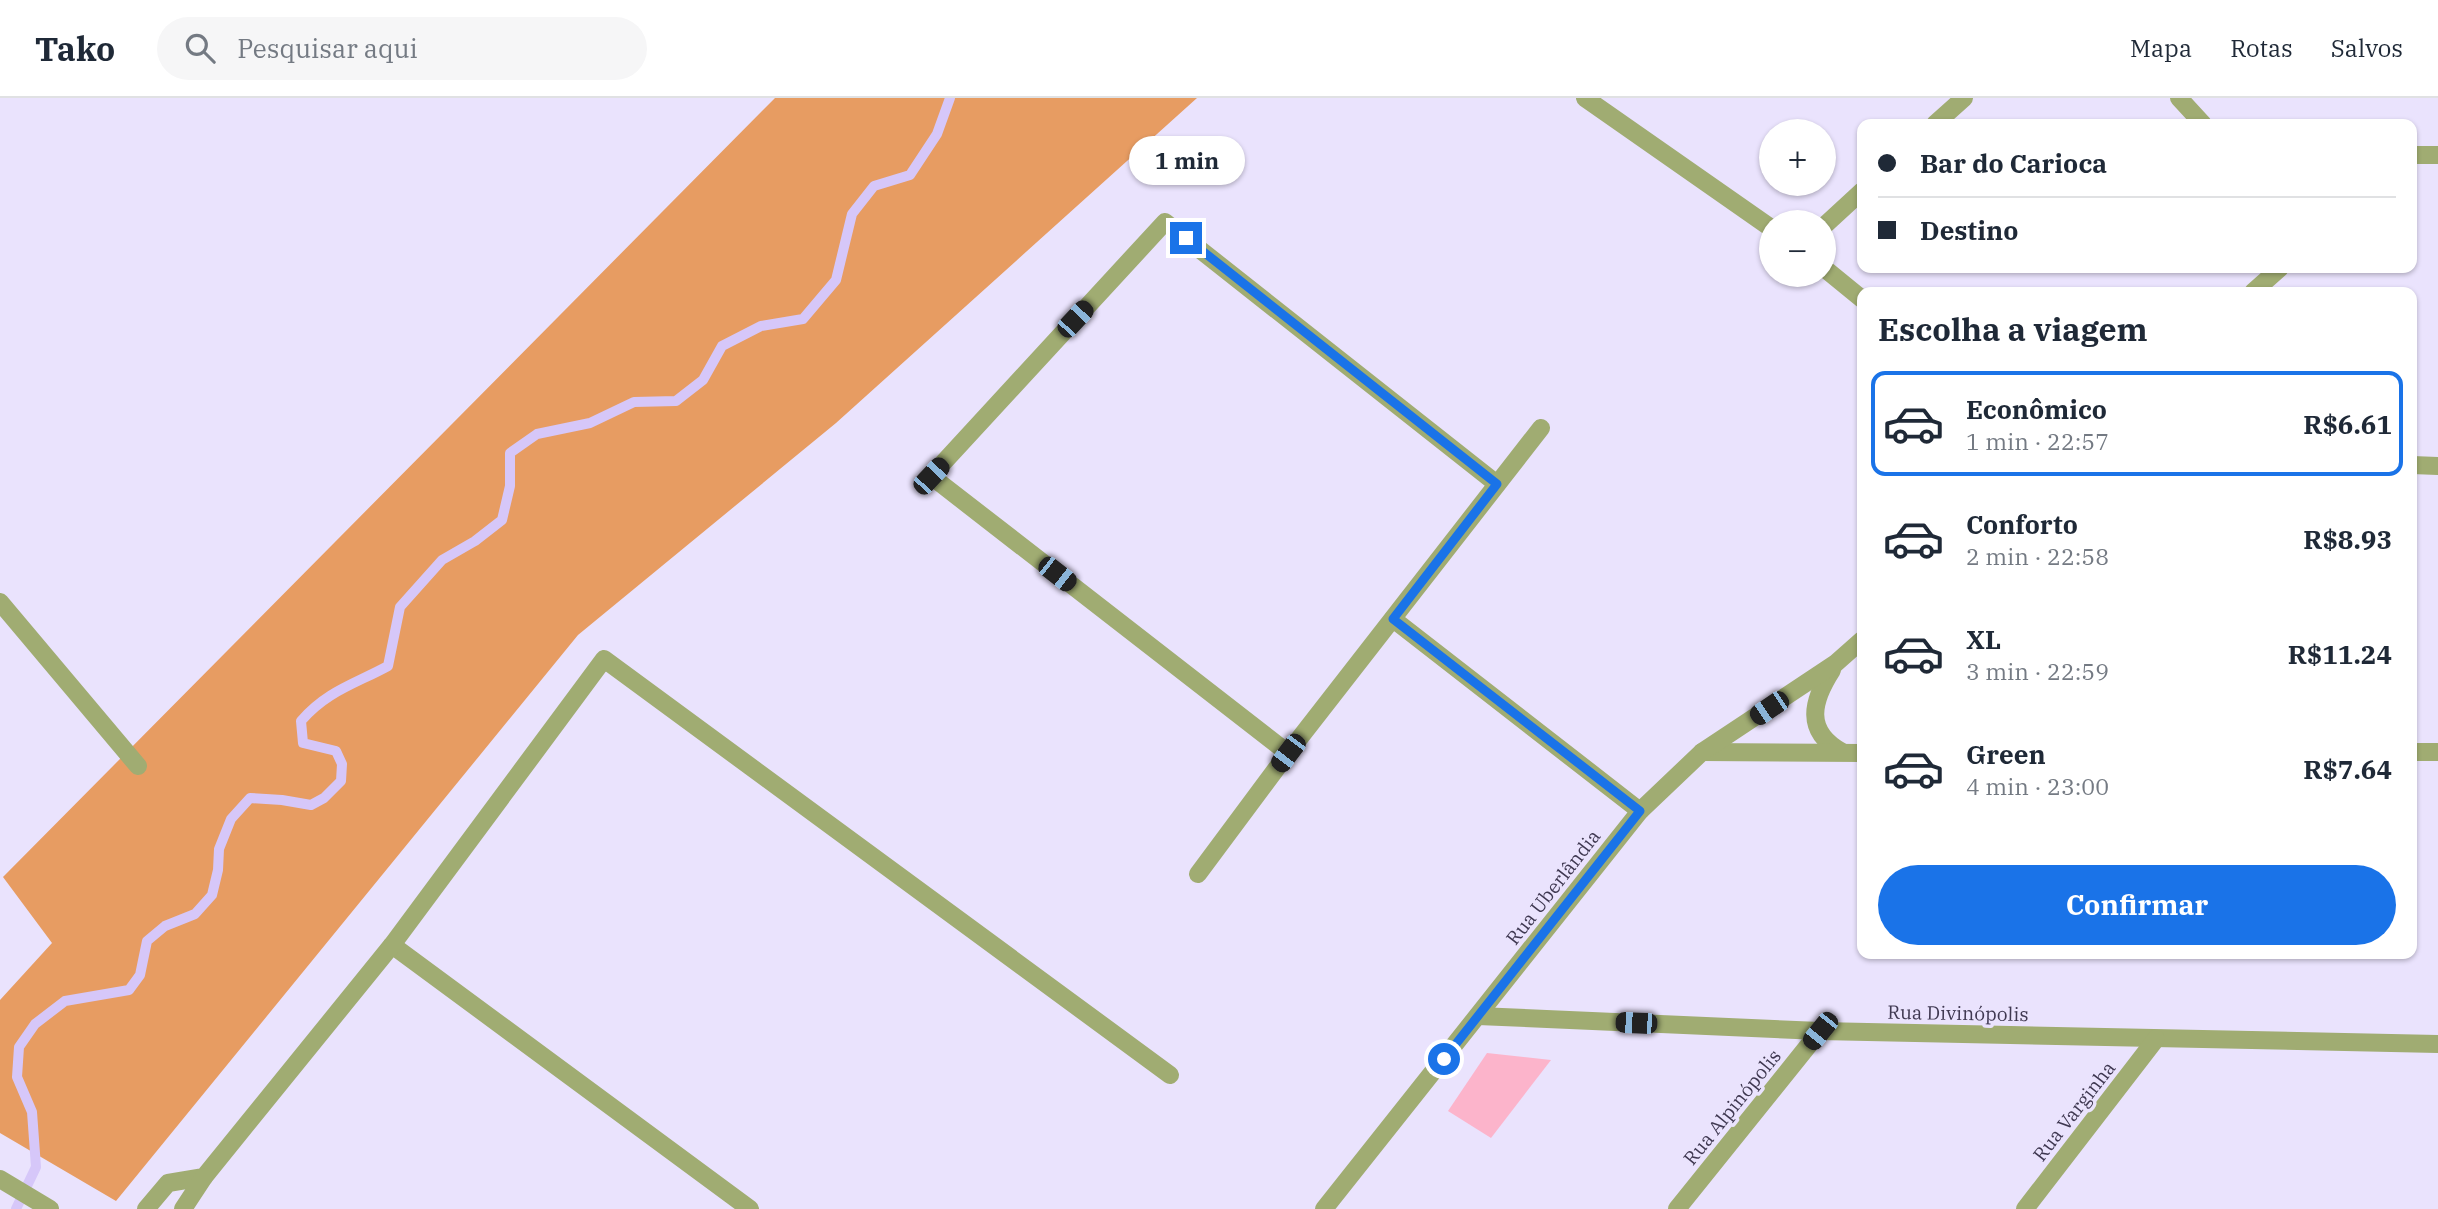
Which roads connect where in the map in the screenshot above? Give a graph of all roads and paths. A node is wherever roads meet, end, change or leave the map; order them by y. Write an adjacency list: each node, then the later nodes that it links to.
1 (1585, 98): 10 (street)
2 (1964, 98): 4 (street)
3 (2179, 98): 5 (street)
4 (1941, 119)
5 (2198, 119)
6 (2417, 155): 7 (street)
7 (2438, 155)
8 (1857, 196): 9 (street)
9 (1836, 215)
10 (1759, 220)
11 (2274, 273): 13 (street)
12 (1836, 278): 14 (street)
13 (2259, 287)
14 (1857, 295)
15 (1541, 428): 18 (street)
16 (2417, 466): 17 (street)
17 (2438, 466)
18 (1497, 484): 20 (street); 26 (street)
19 (0, 603): 28 (street)
20 (1393, 619): 26 (street); 29 (street)
21 (1857, 644): 22 (street, Rua Uberlândia)
22 (1836, 663): 23 (street, Rua Uberlândia); 27 (street)
23 (1702, 752): 27 (street); 29 (street, Rua Uberlândia)
24 (2417, 752): 25 (street)
25 (2438, 752)
26 (1288, 753): 30 (street)
27 (1853, 753)
28 (138, 766)
29 (1640, 811): 32 (street, Rua Uberlândia)
30 (1198, 874)
31 (392, 945): 36 (street); 37 (street); 42 (street)
32 (1478, 1016): 33 (street, Rua Divinópolis); 43 (street, Rua Uberlândia)
33 (1820, 1031): 34 (street, Rua Divinópolis); 44 (street, Rua Alpinópolis)
34 (2156, 1039): 35 (street, Rua Divinópolis); 45 (street, Rua Varginha)
35 (2438, 1044)
36 (1170, 1074)
37 (204, 1177): 40 (street); 41 (street)
38 (0, 1179): 39 (street)
39 (50, 1209)
40 (146, 1209)
41 (183, 1209)
42 (750, 1209)
43 (1324, 1209)
44 (1678, 1209)
45 (2025, 1209)

